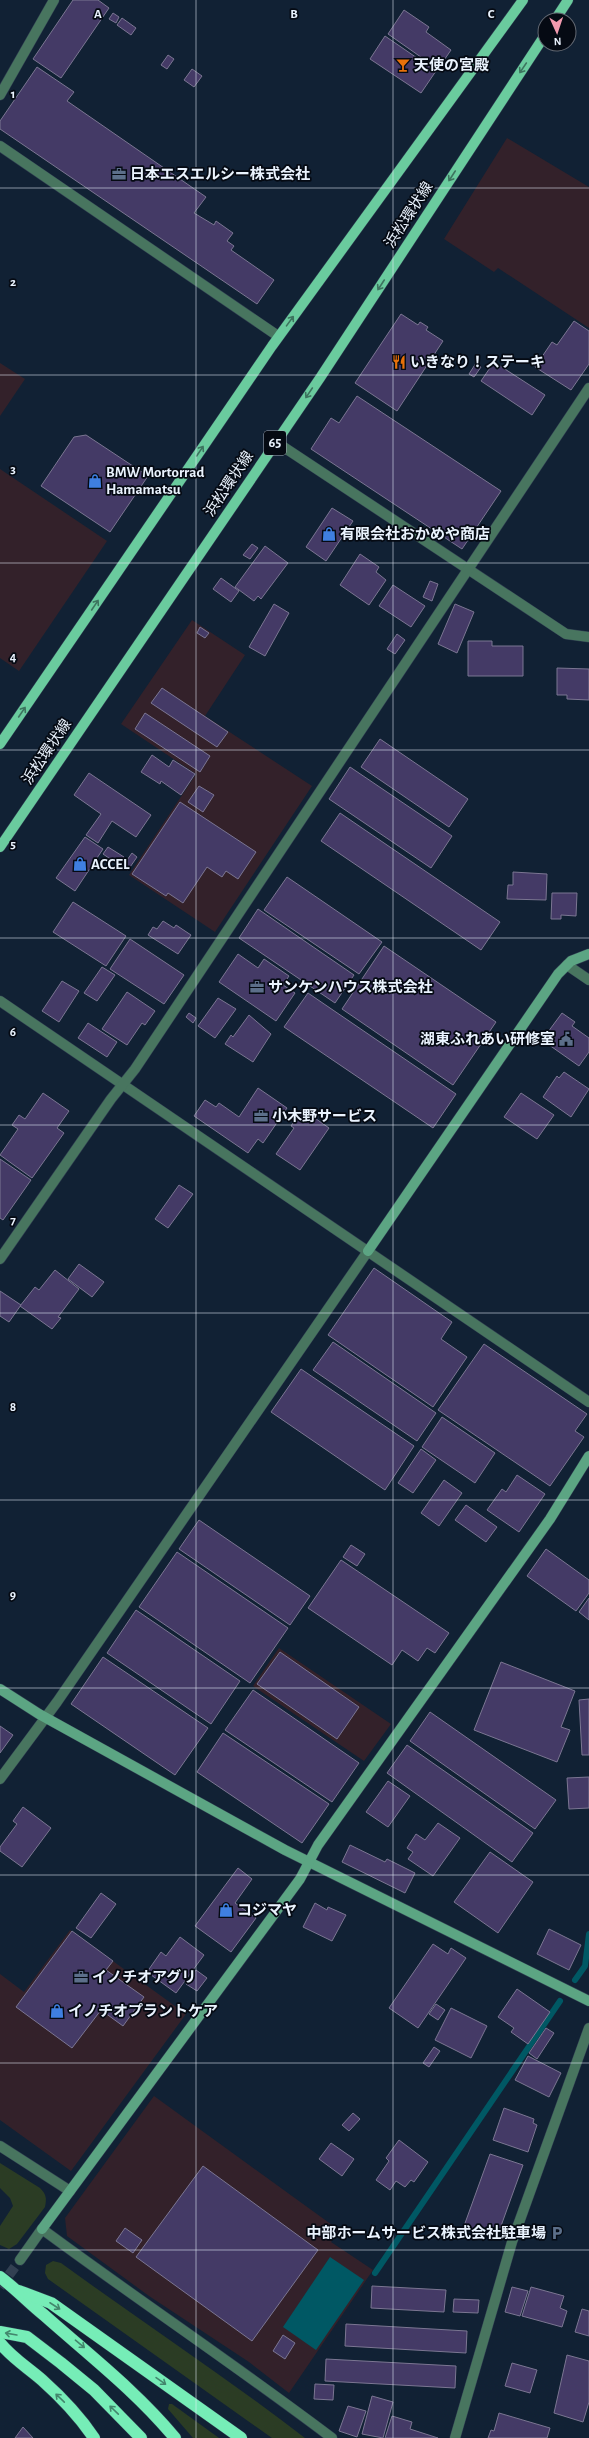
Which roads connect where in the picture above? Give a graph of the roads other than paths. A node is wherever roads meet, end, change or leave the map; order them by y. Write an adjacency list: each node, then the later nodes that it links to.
1 (54, 0): 6 (street)
2 (523, 0): 8 (main road, one-way to 2)
3 (568, 0): 4 (main road)
4 (560, 12)
5 (537, 47): 10 (main road, 浜松環状線 / 65, one-way to 10)
6 (0, 95)
7 (0, 146): 8 (street)
8 (278, 336): 13 (main road, one-way to 8)
9 (589, 388): 11 (street)
10 (276, 442): 11 (street); 14 (main road, 浜松環状線 / 65)
11 (468, 569): 12 (street); 19 (street)
12 (589, 637)
13 (0, 744)
14 (0, 847)
15 (589, 954): 16 (street)
16 (567, 965): 17 (street); 20 (street)
17 (589, 980)
18 (0, 1000): 19 (street)
19 (123, 1084): 20 (street); 21 (street)
20 (368, 1251): 22 (street); 25 (street)
21 (0, 1259)
22 (589, 1402)
23 (589, 1456): 27 (street)
24 (0, 1689): 25 (street)
25 (45, 1718): 26 (street); 27 (street)
26 (0, 1779)
27 (309, 1862): 28 (street); 31 (street)
28 (589, 2001)
29 (589, 2028): 43 (street)
30 (0, 2146): 31 (street)
31 (70, 2191): 32 (street)
32 (42, 2229): 33 (street); 42 (street)
33 (20, 2260)
34 (0, 2277): 35 (highway)
35 (19, 2291): 40 (highway, one-way to 40); 41 (highway, one-way to 41)
36 (0, 2332): 39 (highway, one-way to 36)
37 (0, 2342): 38 (highway, one-way to 37)
38 (94, 2438)
39 (141, 2438)
40 (175, 2438)
41 (241, 2438)
42 (332, 2438)
43 (455, 2438)

